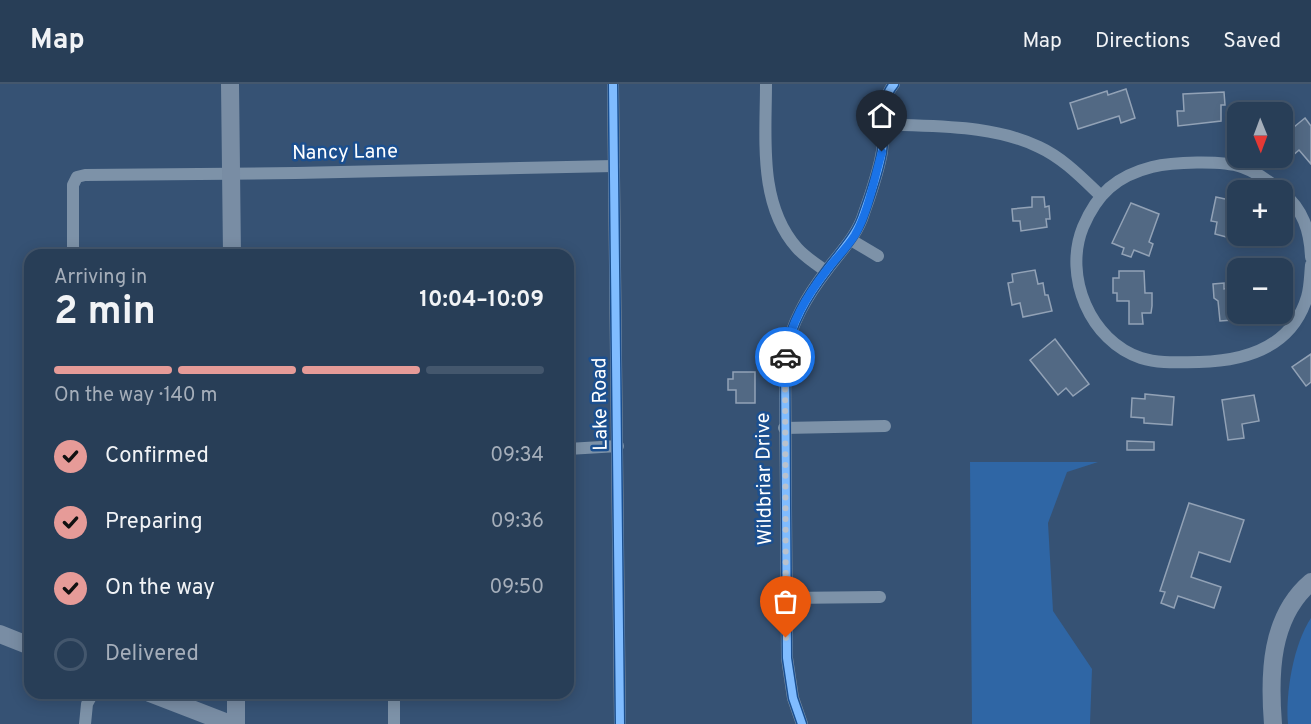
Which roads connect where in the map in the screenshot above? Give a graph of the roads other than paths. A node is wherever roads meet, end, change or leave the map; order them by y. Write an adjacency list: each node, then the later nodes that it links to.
1 (230, 84): 7 (street)
2 (613, 84): 6 (street, Lake Road)
3 (766, 84): 17 (street)
4 (894, 84): 5 (street, Wildbriar Drive)
5 (884, 124): 9 (street); 11 (street, Wildbriar Drive)
6 (614, 166): 7 (street, Nancy Lane); 20 (street, Lake Road)
7 (231, 174): 12 (street, Nancy Lane); 13 (street)
8 (1268, 180): 9 (street)
9 (1101, 196): 16 (street)
10 (1293, 204): 15 (street)
11 (851, 240): 14 (street); 17 (street, Wildbriar Drive)
12 (73, 249)
13 (232, 249)
14 (878, 256)
15 (1311, 257)
16 (1311, 265)
17 (826, 271): 19 (street, Wildbriar Drive)
18 (885, 426): 19 (street)
19 (784, 428): 24 (street, Wildbriar Drive)
20 (618, 446): 21 (street); 35 (street, Lake Road)
21 (574, 449)
22 (1311, 582): 37 (street)
23 (880, 597): 24 (street)
24 (786, 598): 36 (street, Wildbriar Drive)
25 (0, 634): 26 (street)
26 (24, 644)
27 (90, 699): 31 (street)
28 (165, 699): 32 (street)
29 (236, 699): 33 (street)
30 (394, 699): 34 (street)
31 (85, 724)
32 (230, 724)
33 (236, 724)
34 (394, 724)
35 (620, 724)
36 (802, 724)
37 (1273, 724)

